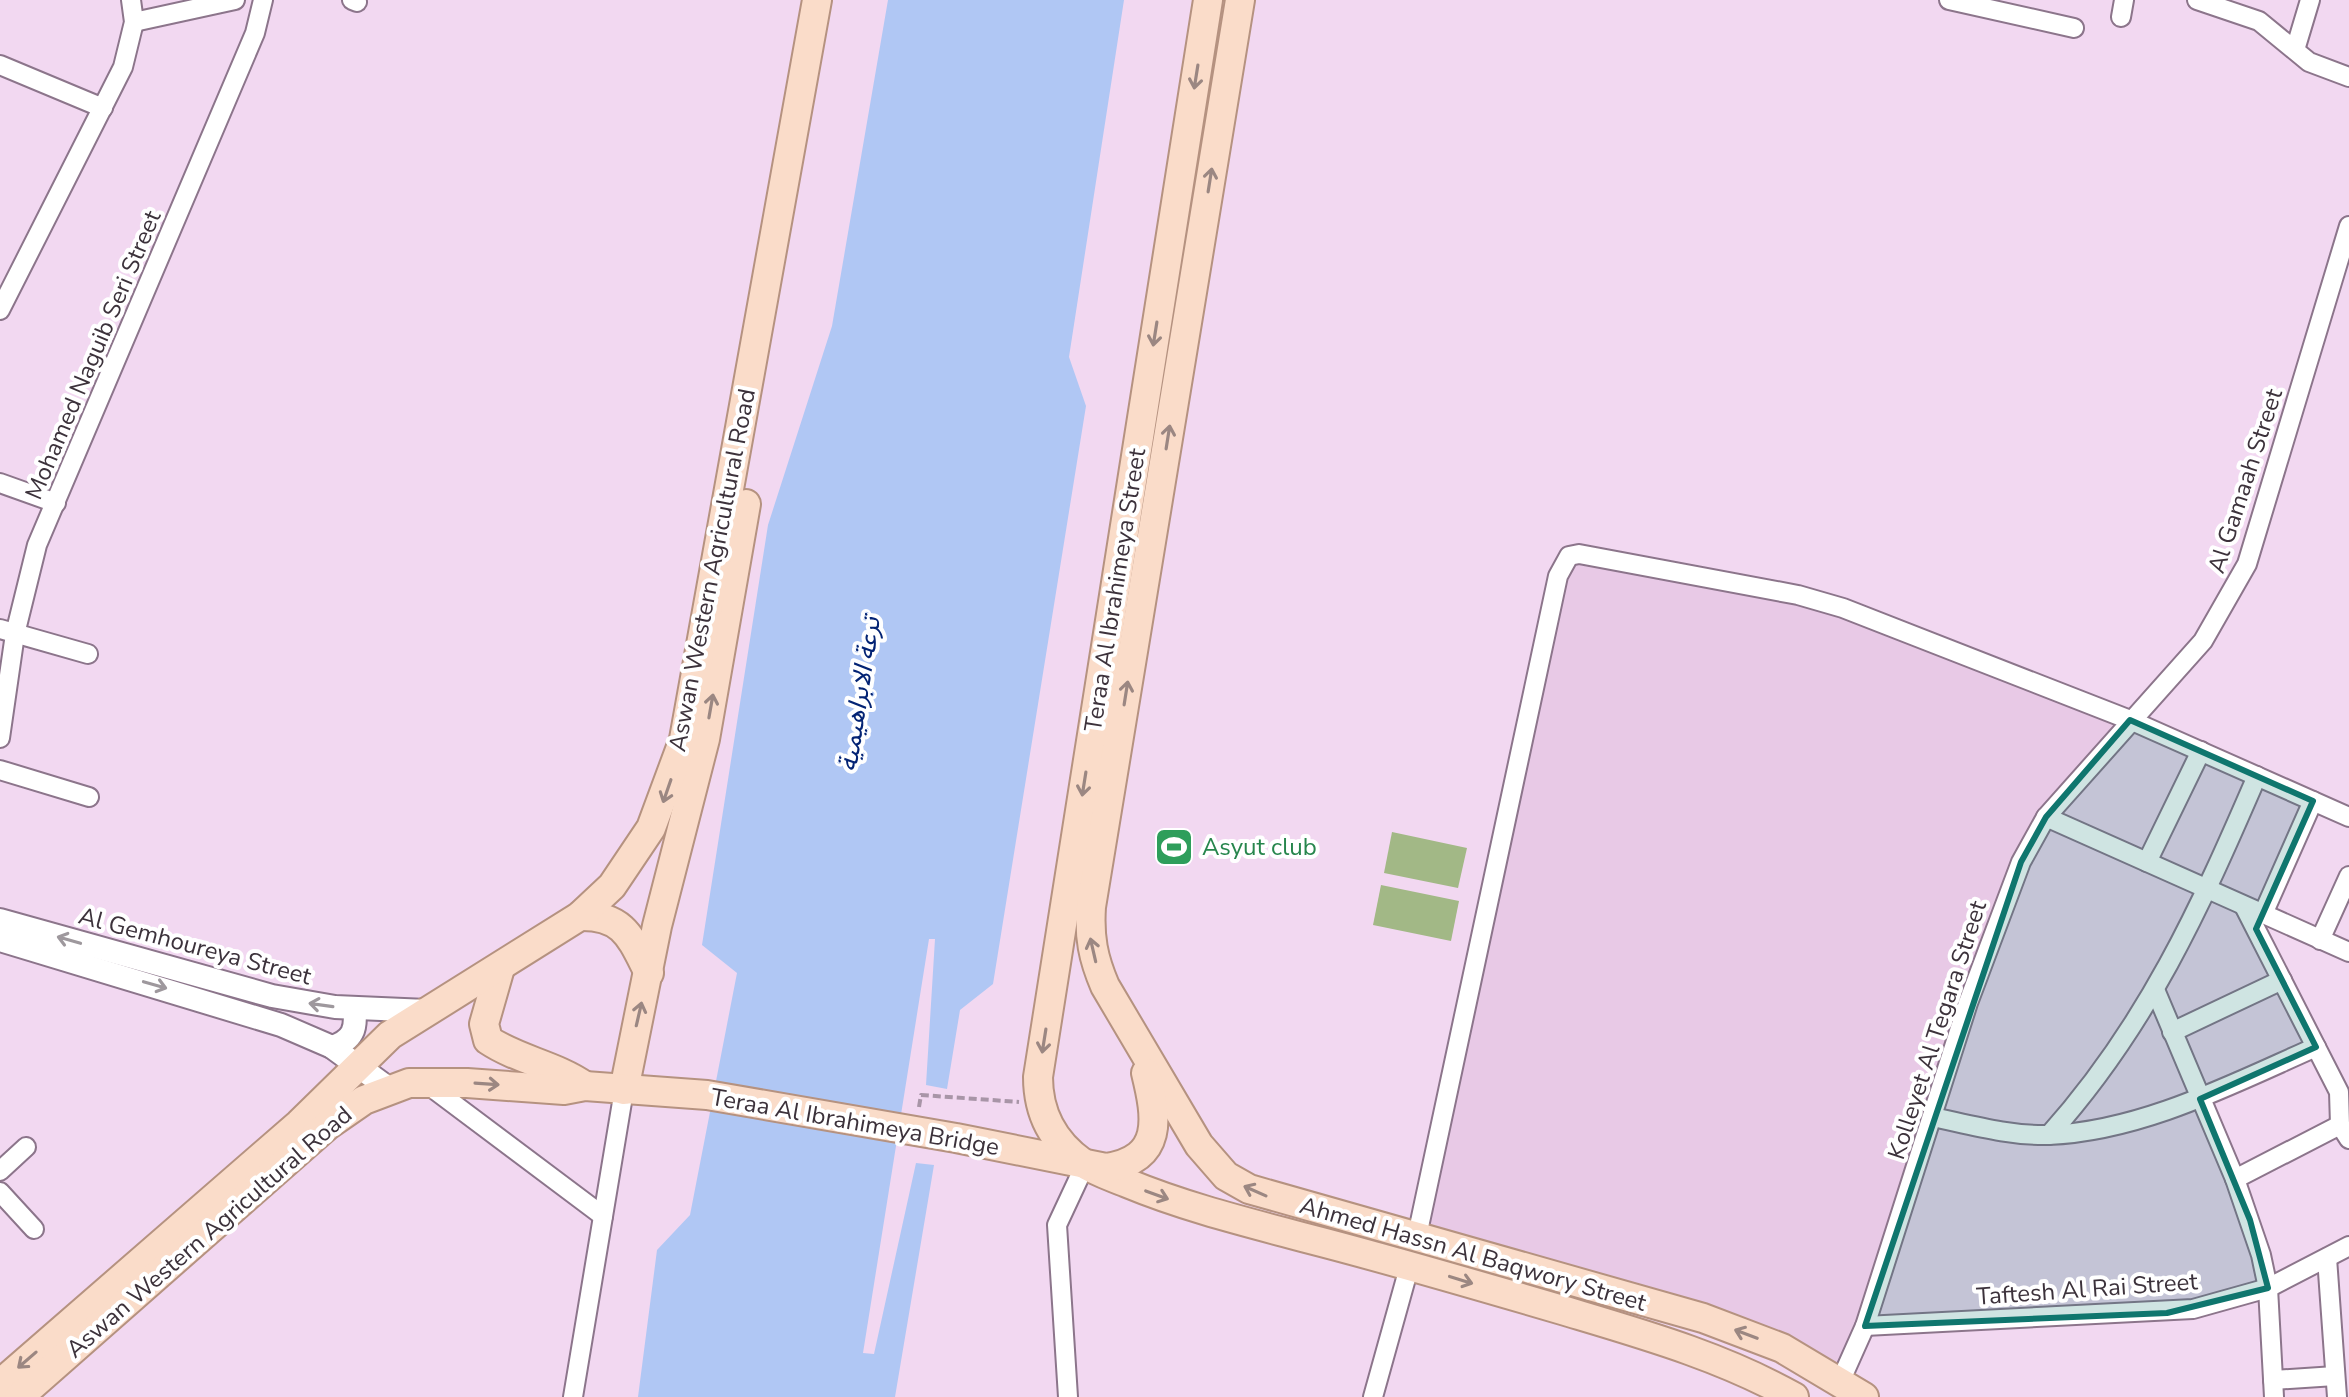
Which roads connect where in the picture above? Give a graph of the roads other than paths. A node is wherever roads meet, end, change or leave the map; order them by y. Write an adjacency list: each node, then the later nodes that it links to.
1 (131, 0): 12 (street)
2 (235, 0): 12 (street)
3 (263, 0): 22 (street, Mohamed Naguib Seri Street)
4 (817, 0): 40 (main road, Aswan Western Agricultural Road, one-way to 40)
5 (832, 0): 46 (main road, Aswan Western Agricultural Road, one-way to 5)
6 (1208, 0): 23 (main road, Teraa Al Ibrahimeya Street, one-way to 23)
7 (1240, 0): 23 (main road, Teraa Al Ibrahimeya Street, one-way to 7)
8 (1949, 0): 11 (street)
9 (2197, 0): 14 (street)
10 (2310, 0): 14 (street)
11 (1982, 4): 13 (street)
12 (134, 22): 17 (street)
13 (2074, 28)
14 (2295, 50): 16 (street)
15 (0, 65): 17 (street)
16 (2349, 77)
17 (103, 108): 19 (street)
18 (2349, 226): 26 (street, Al Gamaah Street)
19 (8, 272): 20 (street)
20 (0, 310)
21 (0, 483): 22 (street)
22 (56, 503): 24 (street, Mohamed Naguib Seri Street)
23 (1127, 598): 52 (main road, Teraa Al Ibrahimeya Street, one-way to 23); 65 (main road, Teraa Al Ibrahimeya Street, one-way to 65)
24 (7, 632): 25 (street); 27 (street, Mohamed Naguib Seri Street)
25 (88, 654)
26 (2130, 720): 28 (street); 33 (street, Kolleyet Al Tegara Street); 71 (street)
27 (0, 738)
28 (2201, 751): 30 (street); 35 (street)
29 (0, 770): 31 (street)
30 (2257, 776): 32 (street); 37 (street)
31 (89, 797)
32 (2313, 801): 34 (street); 39 (street)
33 (2046, 817): 35 (street); 61 (street, Kolleyet Al Tegara Street)
34 (2349, 817)
35 (2147, 862): 37 (street)
36 (2349, 876): 43 (street)
37 (2208, 889): 38 (street); 48 (street)
38 (2244, 906): 39 (street); 47 (street)
39 (2263, 914): 43 (street)
40 (580, 916): 45 (main road, Aswan Western Agricultural Road); 46 (main road)
41 (0, 920): 49 (street, Al Gemhoureya Street, one-way to 41)
42 (0, 940): 53 (street, Al Gemhoureya Street, one-way to 53)
43 (2320, 940): 44 (street)
44 (2349, 952)
45 (500, 968): 50 (main road, Aswan Western Agricultural Road); 57 (main road)
46 (649, 973): 58 (main road, Aswan Western Agricultural Road, one-way to 46)
47 (2282, 980): 51 (street); 54 (street)
48 (2156, 992): 51 (street); 63 (street)
49 (354, 1008): 50 (street, Al Gemhoureya Street); 53 (street)
50 (418, 1016): 55 (main road, Aswan Western Agricultural Road)
51 (2172, 1032): 60 (street)
52 (1139, 1045): 65 (main road); 71 (main road, Ahmed Hassn Al Baqwory Street, one-way to 52)
53 (332, 1047): 55 (street, Al Gemhoureya Street)
54 (2316, 1047): 59 (street); 60 (street)
55 (359, 1068): 56 (street, Al Gemhoureya Street); 80 (main road, Aswan Western Agricultural Road, one-way to 80)
56 (408, 1085): 57 (main road, one-way to 57); 69 (street); 83 (main road, Aswan Western Agricultural Road)
57 (585, 1086): 58 (main road)
58 (624, 1090): 65 (main road, Teraa Al Ibrahimeya Bridge); 69 (street)
59 (2344, 1095): 62 (street)
60 (2200, 1099): 63 (street); 67 (street)
61 (1933, 1117): 63 (street); 76 (street, Kolleyet Al Tegara Street)
62 (2344, 1132): 67 (street)
63 (2049, 1135)
64 (26, 1147): 66 (street)
65 (1085, 1165): 74 (main road, Ahmed Hassn Al Baqwory Street, one-way to 74); 85 (street)
66 (0, 1171)
67 (2235, 1179): 75 (street)
68 (0, 1192): 70 (street)
69 (603, 1216): 84 (street)
70 (34, 1229)
71 (1417, 1236): 77 (main road, Ahmed Hassn Al Baqwory Street, one-way to 71)
72 (2349, 1246): 73 (street, Taftesh Al Rai Street)
73 (2327, 1258): 75 (street, Taftesh Al Rai Street); 78 (street)
74 (1410, 1264): 79 (main road, Ahmed Hassn Al Baqwory Street, one-way to 79); 86 (street)
75 (2268, 1288): 76 (street, Taftesh Al Rai Street); 81 (street)
76 (1865, 1326): 82 (street, Kolleyet Al Tegara Street)
77 (1782, 1348): 79 (main road); 82 (main road, Ahmed Hassn Al Baqwory Street)
78 (2340, 1363): 81 (street); 88 (street)
79 (1765, 1381): 87 (main road, Ahmed Hassn Al Baqwory Street)
80 (0, 1384)
81 (2274, 1388)
82 (1852, 1390)
83 (19, 1397)
84 (573, 1397)
85 (1068, 1397)
86 (1373, 1397)
87 (1794, 1397)
88 (2337, 1397)

